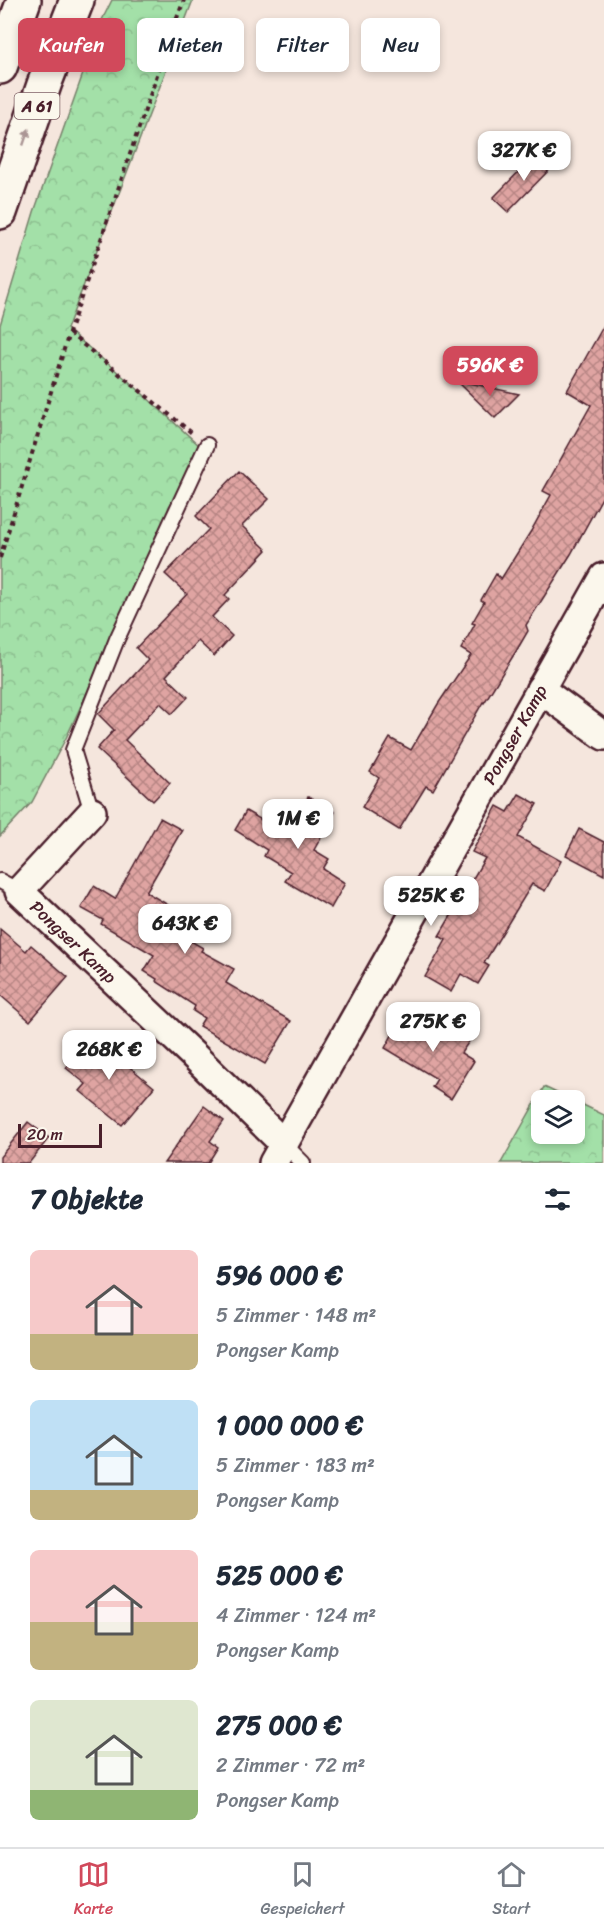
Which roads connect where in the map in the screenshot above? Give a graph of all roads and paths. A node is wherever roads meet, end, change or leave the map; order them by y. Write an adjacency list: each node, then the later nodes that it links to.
1 (24, 0): 4 (highway)
2 (77, 0): 5 (highway, A 61, one-way to 2)
3 (184, 0): 6 (path)
4 (0, 67)
5 (0, 212)
6 (69, 333): 7 (path); 8 (path)
7 (207, 445): 12 (lane, Pongser Kamp)
8 (0, 558)
9 (604, 577): 10 (street, Pongser Kamp)
10 (540, 689): 11 (street); 14 (street, Pongser Kamp)
11 (604, 736)
12 (92, 812): 13 (street, Pongser Kamp)
13 (9, 886): 14 (street, Pongser Kamp)
14 (278, 1153): 15 (lane, Pongser Kamp)
15 (303, 1163)

